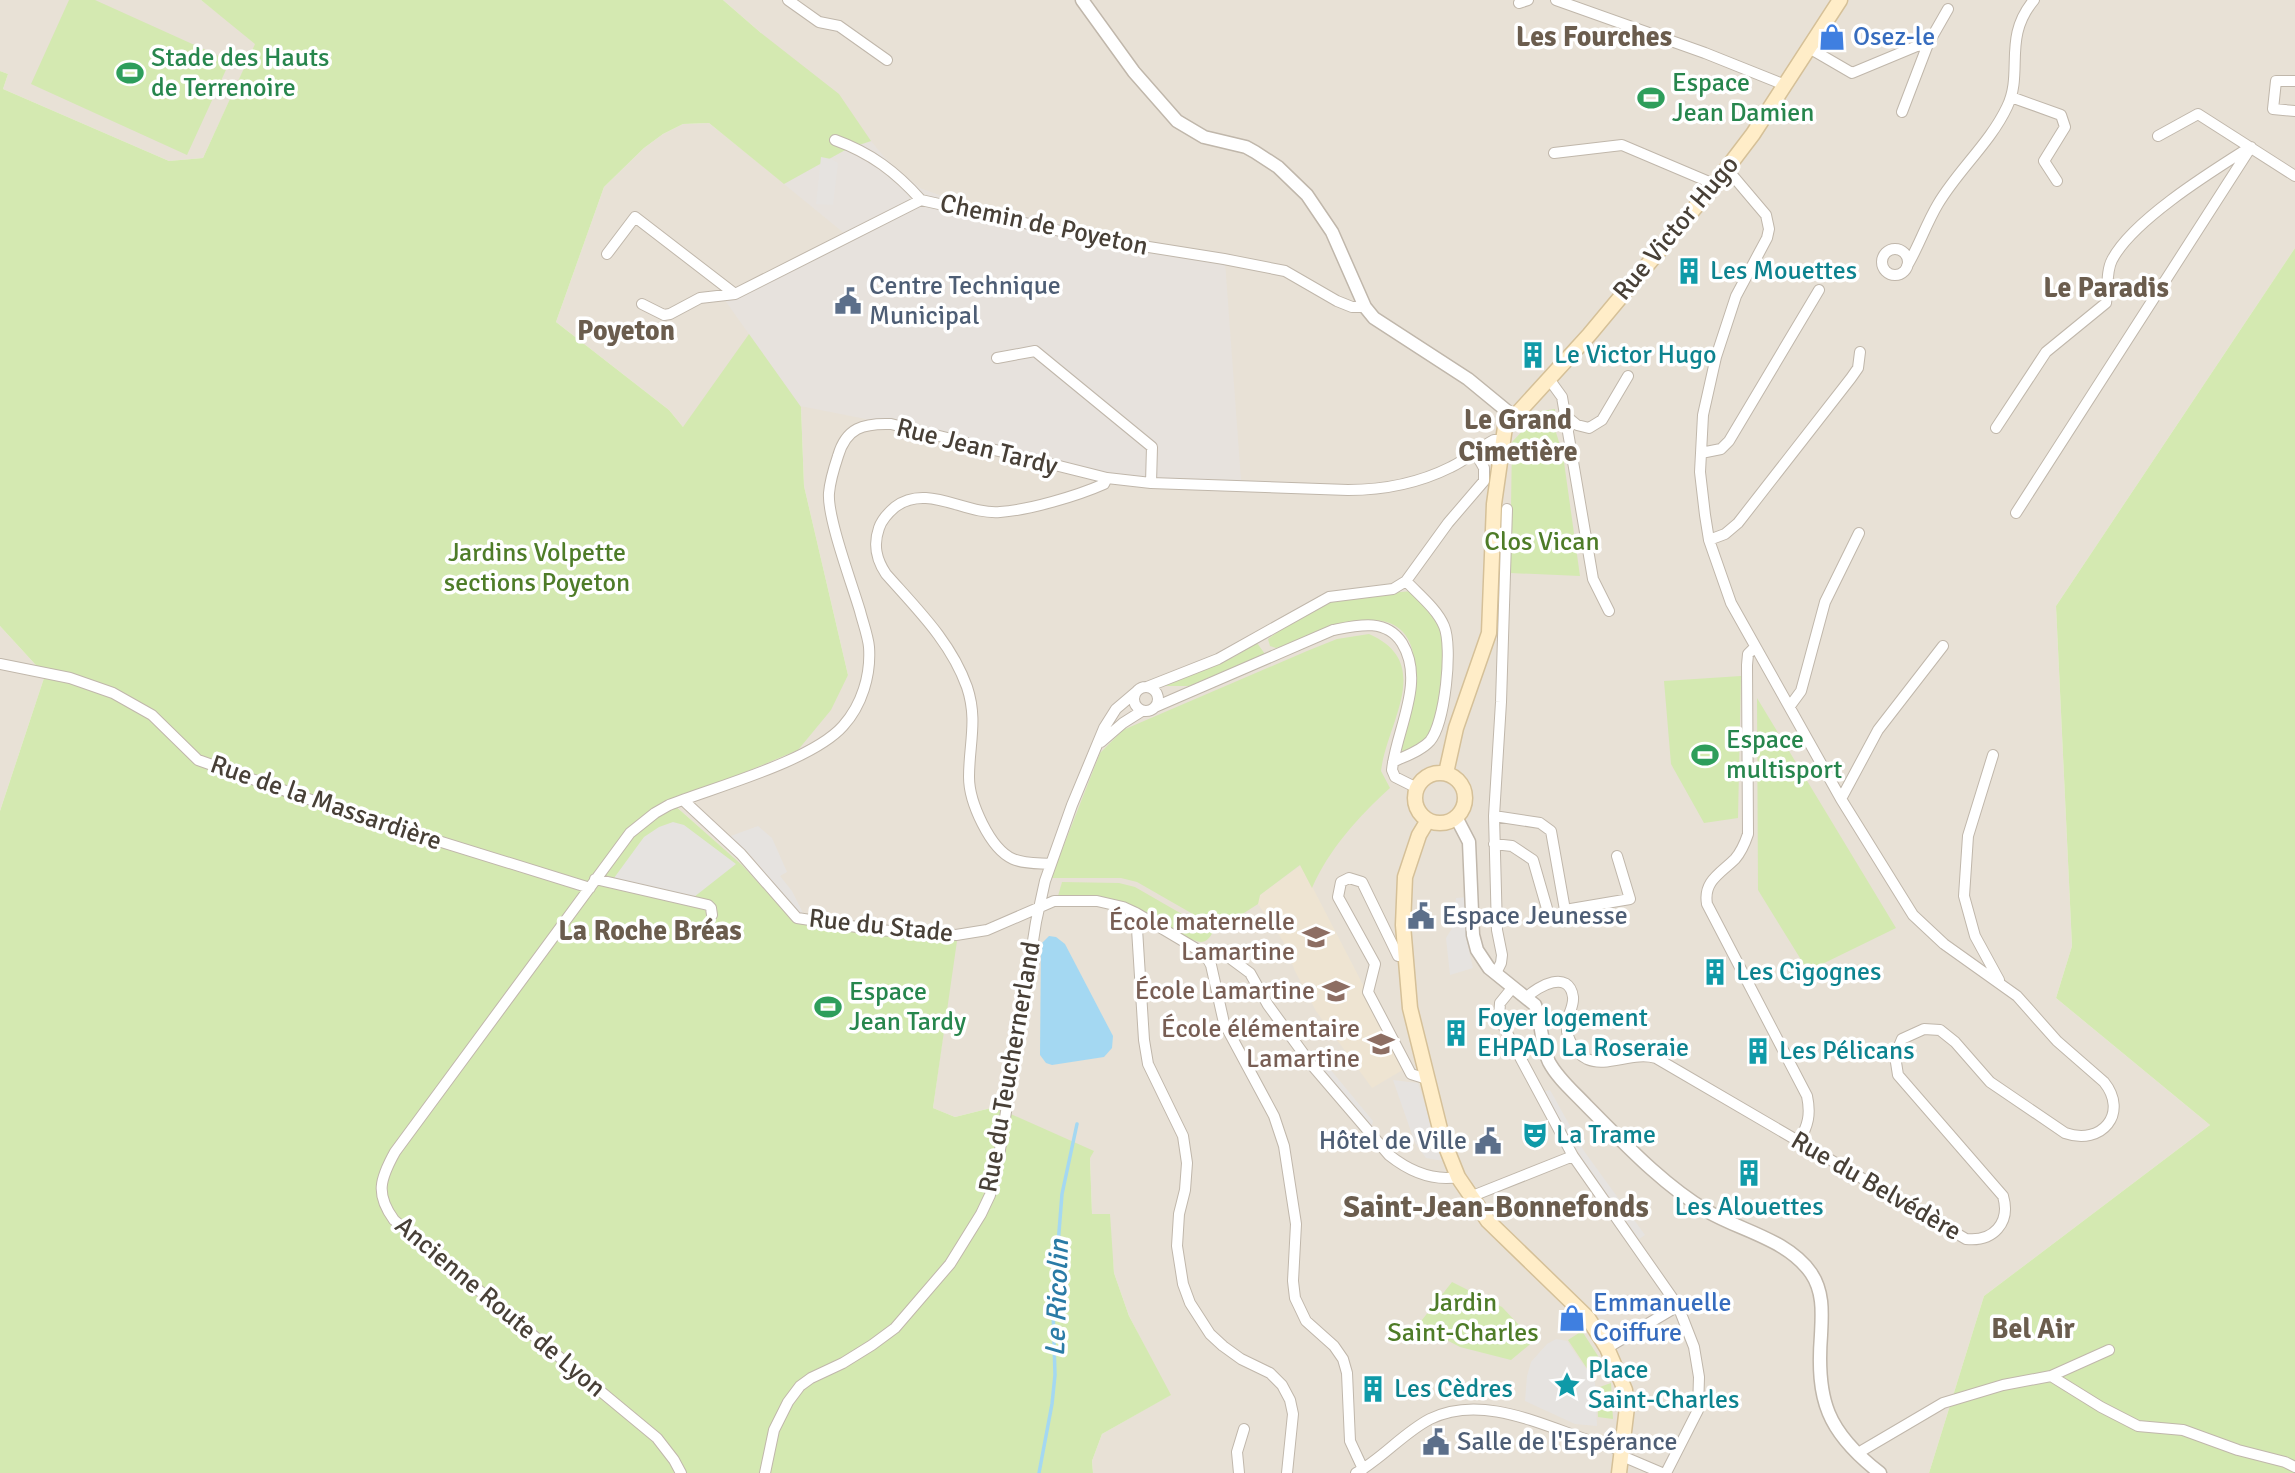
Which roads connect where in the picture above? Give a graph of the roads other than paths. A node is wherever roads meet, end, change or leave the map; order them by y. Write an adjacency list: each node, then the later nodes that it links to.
1 (788, 0): 9 (street)
2 (1082, 0): 29 (street)
3 (1556, 0): 11 (street)
4 (1840, 0): 8 (main road, Rue Victor Hugo)
5 (2034, 0): 12 (street)
6 (1948, 9): 7 (street)
7 (1928, 44): 8 (street); 14 (street)
8 (1809, 48): 11 (main road, Rue Victor Hugo)
9 (887, 60)
10 (2295, 81): 13 (street)
11 (1785, 85): 19 (main road, Rue Victor Hugo)
12 (2011, 97): 21 (street); 25 (street)
13 (2295, 111)
14 (1902, 112)
15 (2158, 136): 17 (street)
16 (835, 140): 23 (street)
17 (2250, 147): 20 (street); 36 (street); 43 (street)
18 (1554, 153): 22 (street)
19 (1727, 169): 22 (main road, Rue Victor Hugo); 39 (street)
20 (2295, 176)
21 (2057, 181)
22 (1714, 184): 33 (main road, Rue Victor Hugo)
23 (921, 200): 27 (street, Chemin de Poyeton); 29 (street, Chemin de Poyeton)
24 (607, 254): 27 (street)
25 (1907, 266)
26 (1819, 290): 39 (street)
27 (735, 294): 28 (street, Chemin de Poyeton)
28 (642, 304)
29 (1365, 307): 35 (street)
30 (1860, 352): 45 (street)
31 (997, 358): 41 (street)
32 (1628, 376): 34 (street)
33 (1549, 379): 34 (street); 35 (main road, Rue Victor Hugo)
34 (1565, 414): 47 (street)
35 (1513, 416): 37 (main road, Rue Victor Hugo)
36 (1996, 428)
37 (1501, 440): 38 (street, Rue Jean Tardy); 60 (main road)
38 (1475, 452): 41 (street, Rue Jean Tardy); 46 (street)
39 (1701, 453): 45 (street)
40 (1107, 478): 41 (street, Rue Jean Tardy); 63 (street, Rue Jean Tardy); 69 (street)
41 (1151, 483)
42 (1507, 509): 65 (street)
43 (2016, 513)
44 (1859, 533): 54 (street)
45 (1709, 540): 49 (street)
46 (1406, 581): 51 (street); 59 (street)
47 (1609, 611)
48 (1943, 646): 62 (street)
49 (1755, 647): 54 (street); 82 (street)
50 (0, 664): 70 (street, Rue de la Massardière)
51 (1151, 689): 52 (street); 53 (street); 55 (street)
52 (1136, 692): 56 (street); 57 (street, Rue du Teuchernerland)
53 (1183, 694): 55 (street); 59 (street)
54 (1790, 706): 62 (street)
55 (1155, 707): 56 (street)
56 (1142, 710): 57 (street, Rue du Teuchernerland)
57 (1095, 747): 69 (street, Rue du Teuchernerland)
58 (1993, 755): 78 (street)
59 (1393, 762): 61 (street)
60 (1446, 774): 61 (main road); 64 (main road)
61 (1417, 788): 66 (main road)
62 (1841, 799): 78 (street)
63 (683, 800): 70 (street, Rue Jean Tardy); 71 (street, Rue du Stade)
64 (1456, 817): 66 (main road); 77 (street)
65 (1493, 817): 67 (street); 68 (street)
66 (1428, 820): 76 (main road)
67 (1494, 844): 74 (street); 77 (street)
68 (1617, 856)
69 (1051, 864): 71 (street, Rue du Teuchernerland)
70 (593, 883): 73 (street, Rue de la Massardière); 95 (street, Ancienne Route de Lyon)
71 (1039, 907): 72 (street, Rue du Stade); 96 (street, Rue du Teuchernerland)
72 (1136, 913): 75 (street, Rue du Stade); 98 (street)
73 (712, 915)
74 (1550, 919)
75 (1205, 954): 84 (street, Rue du Stade); 94 (street)
76 (1405, 955): 81 (main road); 81 (street)
77 (1496, 973): 79 (street)
78 (2001, 984): 82 (street, Rue du Belvédère)
79 (1513, 986): 80 (street); 83 (street)
80 (1527, 998): 82 (street, Rue du Belvédère); 92 (street)
81 (1427, 1079): 84 (main road)
82 (1799, 1142)
83 (1573, 1156): 85 (street); 86 (street)
84 (1458, 1177): 85 (main road)
85 (1470, 1197): 87 (main road)
86 (1678, 1306): 87 (street); 100 (street)
87 (1607, 1348): 91 (main road)
88 (2109, 1350): 89 (street)
89 (2051, 1376): 92 (street); 93 (street)
90 (1244, 1429): 97 (street)
91 (1622, 1453): 94 (street); 99 (main road); 100 (street)
92 (1858, 1453): 101 (street)
93 (2295, 1467)
94 (1359, 1472)
95 (681, 1473)
96 (765, 1473)
97 (1238, 1473)
98 (1287, 1473)
99 (1619, 1473)
100 (1664, 1473)
101 (1880, 1473)

